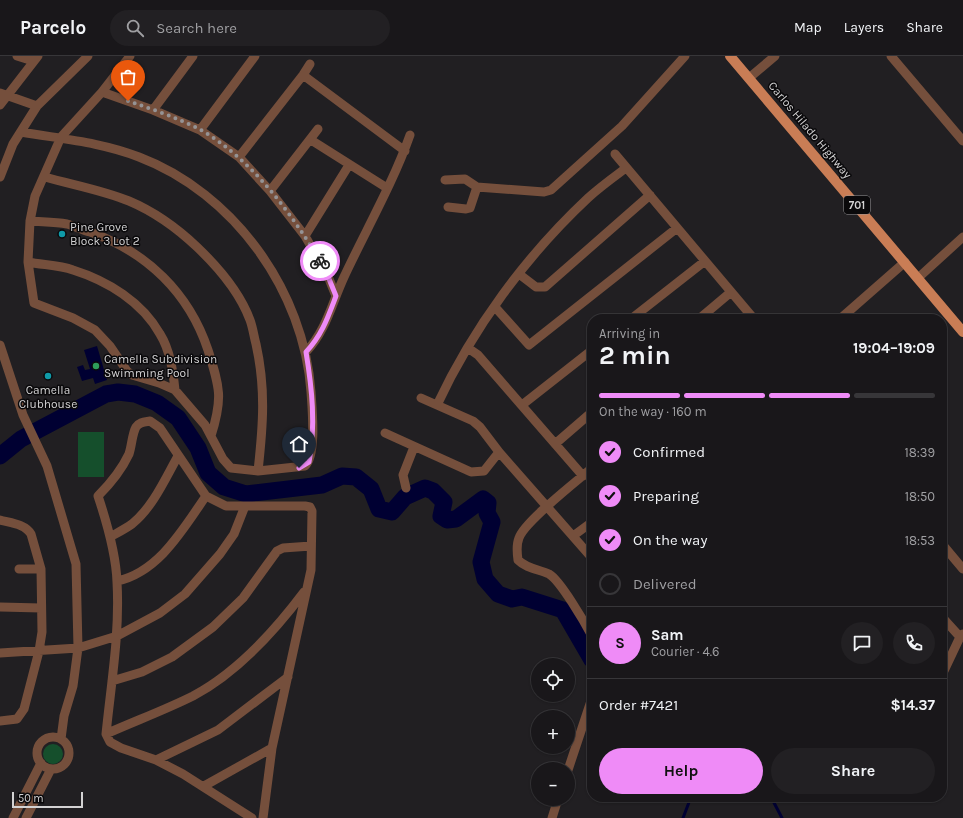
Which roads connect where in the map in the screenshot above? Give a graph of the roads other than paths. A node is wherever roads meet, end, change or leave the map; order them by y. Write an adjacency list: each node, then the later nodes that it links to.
1 (17, 56): 10 (street)
2 (88, 56): 17 (street)
3 (130, 56): 14 (street)
4 (193, 56): 18 (street)
5 (255, 56): 20 (street)
6 (685, 56): 34 (street)
7 (730, 56): 13 (main road, Carlos Hilado Highway / 701)
8 (775, 56): 13 (street)
9 (891, 56): 25 (street)
10 (35, 59): 15 (street)
11 (310, 64): 12 (street)
12 (303, 76): 26 (street); 28 (street)
13 (750, 78): 45 (main road, Carlos Hilado Highway / 701)
14 (102, 92): 18 (street); 23 (street)
15 (4, 94): 16 (street); 17 (street)
16 (0, 105)
17 (37, 106): 21 (street)
18 (153, 110): 20 (street)
19 (318, 129): 24 (street)
20 (200, 130): 28 (street)
21 (21, 132): 23 (street); 31 (street)
22 (410, 135): 26 (street)
23 (61, 137): 32 (street); 58 (street)
24 (311, 140): 29 (street); 36 (street)
25 (963, 141)
26 (405, 151): 35 (street)
27 (616, 154): 30 (street)
28 (239, 157): 36 (street)
29 (350, 165): 35 (street); 41 (street)
30 (626, 168): 37 (street); 46 (street)
31 (0, 177)
32 (45, 177): 39 (street); 71 (street)
33 (445, 180): 34 (street)
34 (477, 186): 38 (street)
35 (386, 188): 49 (street)
36 (270, 191): 41 (street)
37 (650, 195): 40 (street); 46 (street)
38 (448, 207)
39 (30, 221): 44 (street); 66 (street)
40 (677, 228): 43 (street); 50 (street)
41 (305, 236): 49 (street)
42 (963, 237): 47 (street)
43 (705, 261): 48 (street); 51 (street)
44 (28, 262): 60 (street); 60 (street)
45 (905, 262): 47 (main road, Carlos Hilado Highway / 701); 54 (street)
46 (519, 274): 50 (street)
47 (918, 278): 55 (main road, Carlos Hilado Highway / 701)
48 (731, 292): 52 (street); 53 (street)
49 (336, 296): 58 (street)
50 (495, 307): 57 (street)
51 (637, 314)
52 (705, 314)
53 (750, 314)
54 (846, 314)
55 (963, 332)
56 (0, 345): 96 (street)
57 (468, 348): 62 (street); 63 (street)
58 (306, 352): 71 (street)
59 (587, 354): 63 (street)
60 (175, 390): 66 (street)
61 (421, 398): 62 (street)
62 (436, 405): 69 (street)
63 (522, 405): 67 (street)
64 (587, 416): 67 (street)
65 (385, 433): 68 (street)
66 (211, 436): 71 (street)
67 (555, 444): 73 (street)
68 (414, 447): 69 (street); 74 (street)
69 (499, 452): 77 (street)
70 (178, 456): 75 (street); 81 (street); 81 (street)
71 (258, 471)
72 (587, 472): 73 (street)
73 (583, 476): 77 (street)
74 (406, 488)
75 (206, 496): 76 (street); 88 (street)
76 (245, 506): 82 (street); 94 (street)
77 (548, 506): 80 (street); 93 (street)
78 (0, 520): 87 (street)
79 (587, 526): 80 (street)
80 (573, 536): 84 (street)
81 (110, 537): 88 (street)
82 (311, 546): 89 (street); 101 (street)
83 (947, 550): 86 (street)
84 (587, 552)
85 (19, 569): 87 (street)
86 (963, 569)
87 (41, 570): 91 (street)
88 (117, 581): 94 (street)
89 (305, 590): 100 (street); 104 (street)
90 (0, 607): 91 (street)
91 (41, 608): 97 (street)
92 (947, 622): 95 (street)
93 (587, 628)
94 (117, 636): 96 (street); 101 (street)
95 (961, 636): 99 (street)
96 (78, 648): 97 (street); 105 (street)
97 (40, 651): 98 (street); 103 (street)
98 (0, 653)
99 (947, 665)
100 (288, 677): 106 (street); 107 (street)
101 (112, 682): 104 (street)
102 (587, 713): 108 (street)
103 (0, 721)
104 (106, 734): 107 (street)
105 (61, 739): 109 (street); 110 (street)
106 (272, 748): 111 (street); 116 (street)
107 (156, 760): 111 (street)
108 (571, 762)
109 (41, 763): 110 (street); 113 (street)
110 (51, 769): 114 (street)
111 (204, 786): 115 (street)
112 (556, 806): 117 (street)
113 (12, 818)
114 (26, 818)
115 (252, 818)
116 (262, 818)
117 (552, 818)

